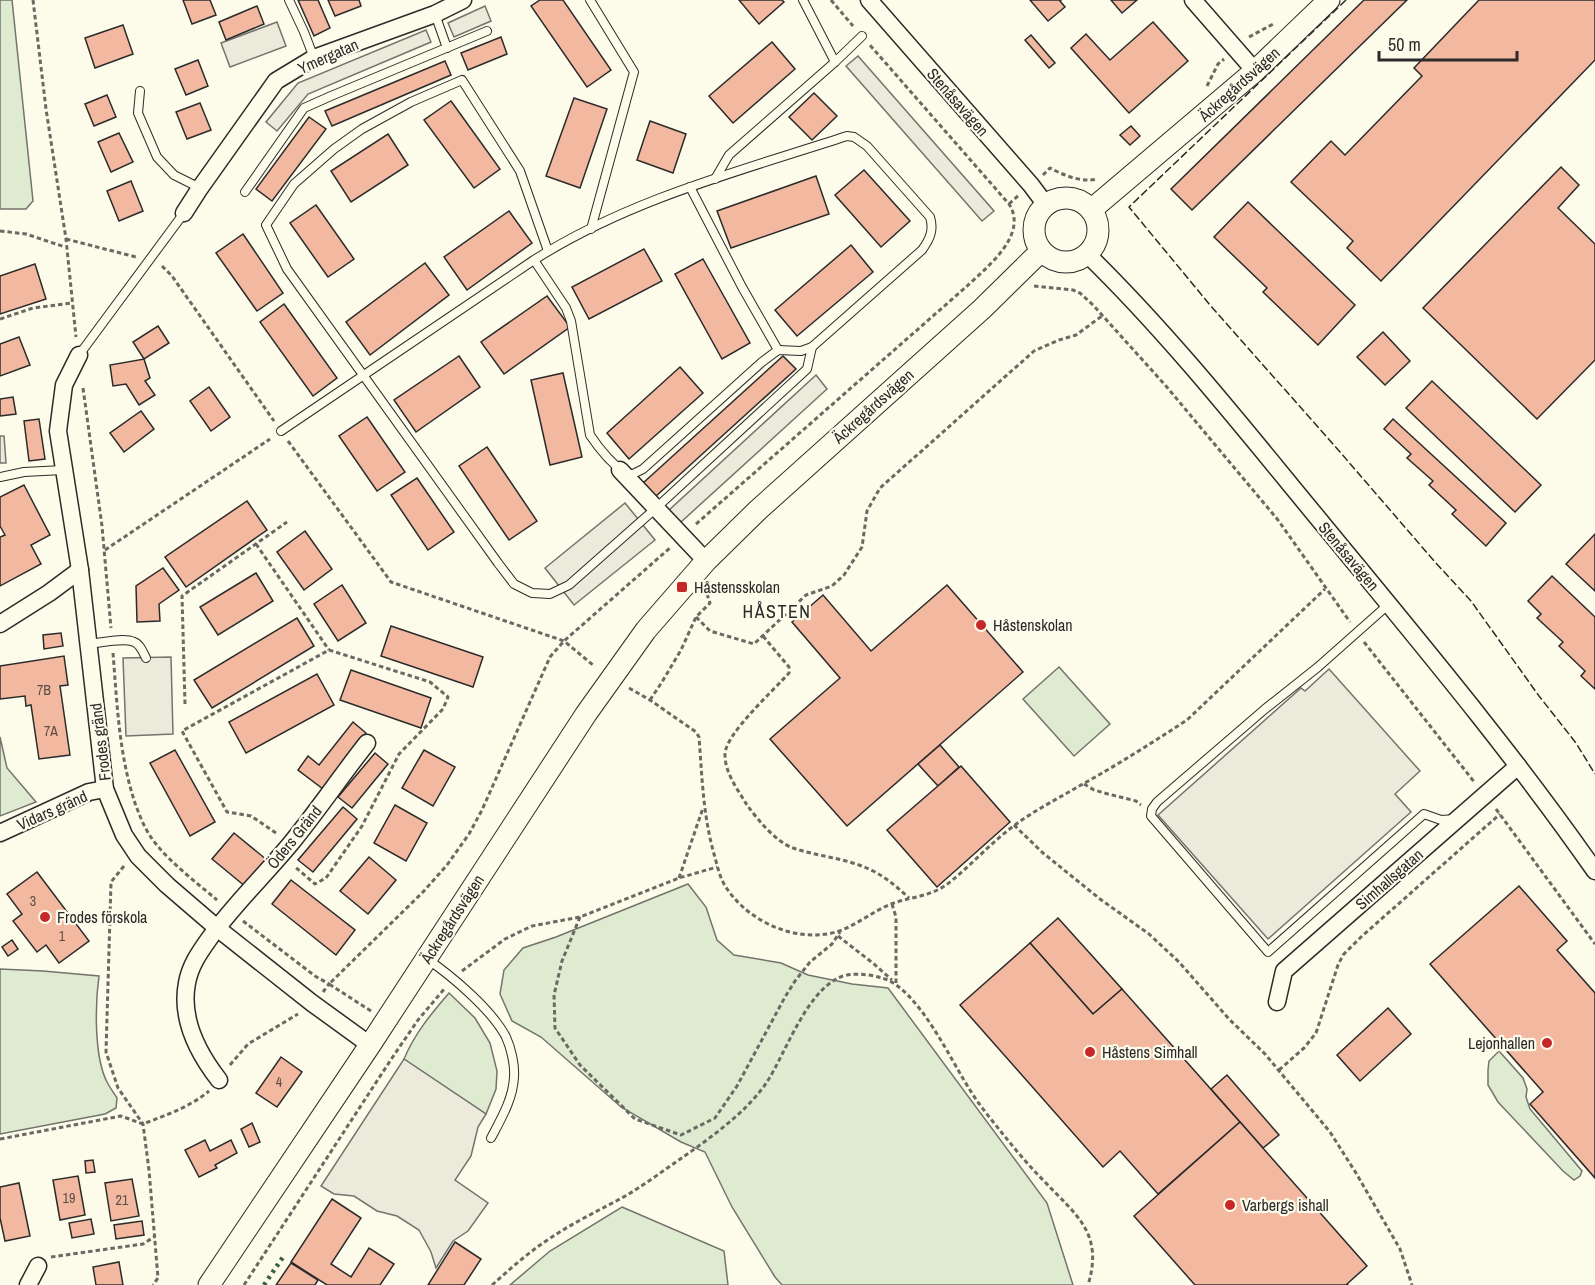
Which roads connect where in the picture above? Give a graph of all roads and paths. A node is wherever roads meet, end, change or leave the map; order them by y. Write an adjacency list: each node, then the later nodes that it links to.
1 (33, 0): 37 (path)
2 (289, 0): 15 (lane)
3 (463, 0): 9 (street, Ymergatan)
4 (590, 0): 30 (lane)
5 (803, 0): 16 (lane)
6 (869, 0): 22 (street, Stenåsavägen)
7 (1193, 0): 14 (street)
8 (1329, 0): 17 (street, Äckregårdsvägen)
9 (435, 14): 13 (lane); 15 (street, Ymergatan)
10 (1283, 19): 14 (path)
11 (487, 31): 13 (lane)
12 (862, 36): 16 (lane)
13 (447, 48): 25 (lane)
14 (1236, 49): 17 (street); 18 (path)
15 (314, 58): 24 (street, Ymergatan)
16 (835, 62): 21 (lane)
17 (1256, 71): 28 (street, Äckregårdsvägen)
18 (1205, 89)
19 (140, 91): 24 (lane)
20 (1101, 177): 22 (path)
21 (715, 179): 23 (lane); 43 (lane)
22 (1031, 185): 26 (path); 27 (street, Stenåsavägen)
23 (690, 187): 30 (lane); 44 (lane)
24 (200, 188): 29 (street, Ymergatan)
25 (245, 192)
26 (1010, 204)
27 (1046, 205): 28 (street); 34 (street)
28 (1090, 210): 36 (street)
29 (184, 213): 37 (lane)
30 (591, 229): 33 (lane)
31 (0, 231): 32 (path)
32 (66, 247)
33 (548, 251): 38 (lane); 46 (lane)
34 (1041, 251): 36 (street); 39 (street, Äckregårdsvägen)
35 (1000, 254): 39 (path)
36 (1087, 254): 59 (street, Stenåsavägen)
37 (149, 260): 45 (lane); 47 (path)
38 (534, 260): 46 (lane); 49 (lane)
39 (1018, 272): 41 (path); 55 (street, Äckregårdsvägen)
40 (72, 303): 42 (path)
41 (1102, 316): 58 (path); 63 (path)
42 (0, 319)
43 (812, 347): 44 (lane); 51 (lane)
44 (778, 350): 49 (lane)
45 (79, 355): 48 (street, Frodes gränd)
46 (362, 376): 47 (lane); 51 (lane)
47 (281, 431): 54 (path); 67 (path)
48 (63, 470): 50 (lane); 56 (street, Frodes gränd)
49 (620, 470): 51 (street)
50 (0, 477)
51 (655, 509): 55 (street)
52 (287, 522): 53 (path)
53 (256, 544): 65 (path); 70 (path)
54 (105, 550)
55 (706, 561): 94 (street, Äckregårdsvägen)
56 (80, 570): 61 (street); 64 (street, Frodes gränd)
57 (705, 588): 60 (path)
58 (1325, 589): 62 (path); 73 (path)
59 (1389, 604): 62 (lane); 72 (street, Stenåsavägen)
60 (696, 617): 63 (path); 69 (path)
61 (0, 624)
62 (1357, 632): 75 (path); 77 (lane)
63 (763, 636): 87 (path)
64 (88, 644): 66 (lane); 74 (street, Frodes gränd)
65 (329, 650): 82 (path); 82 (path)
66 (146, 658)
67 (593, 665)
68 (624, 686): 69 (path)
69 (650, 700): 76 (path)
70 (185, 704)
71 (367, 743): 82 (street, Öders Gränd)
72 (1518, 766): 75 (street, Simhallsgatan); 85 (street, Stenåsavägen)
73 (1084, 784): 77 (path); 80 (path)
74 (105, 789): 81 (street, Vidars gränd); 83 (street, Frodes gränd)
75 (1486, 795): 78 (path); 79 (street, Simhallsgatan)
76 (704, 806): 84 (path); 86 (path)
77 (1152, 809): 79 (lane)
78 (1500, 814): 93 (path); 101 (path)
79 (1460, 818): 98 (street, Simhallsgatan)
80 (1014, 825): 87 (path); 101 (path)
81 (0, 834)
82 (286, 849): 90 (street, Öders Gränd)
83 (138, 855): 90 (street, Frodes gränd); 103 (path)
84 (717, 867): 86 (path); 91 (path)
85 (1595, 871)
86 (679, 878): 89 (path)
87 (909, 898): 88 (path)
88 (892, 904): 91 (path); 97 (path)
89 (580, 917): 92 (path); 95 (path)
90 (217, 928): 99 (street, Frodes gränd); 102 (street, Öders Gränd)
91 (840, 931): 92 (path)
92 (838, 936): 97 (path)
93 (1595, 944)
94 (426, 958): 95 (lane); 100 (street, Äckregårdsvägen)
95 (453, 979): 104 (lane); 111 (path)
96 (329, 984): 99 (path)
97 (896, 984): 112 (path); 113 (path)
98 (1277, 1002)
99 (312, 1003): 100 (street, Frodes gränd); 102 (path)
100 (370, 1045): 110 (street, Äckregårdsvägen)
101 (1279, 1070): 114 (path)
102 (219, 1080): 103 (path)
103 (143, 1124): 105 (path); 106 (path)
104 (491, 1138)
105 (0, 1139)
106 (154, 1237): 107 (path); 109 (path)
107 (38, 1266): 108 (street)
108 (28, 1285)
109 (153, 1285)
110 (209, 1285)
111 (244, 1285)
112 (492, 1285)
113 (1088, 1285)
114 (1412, 1285)

